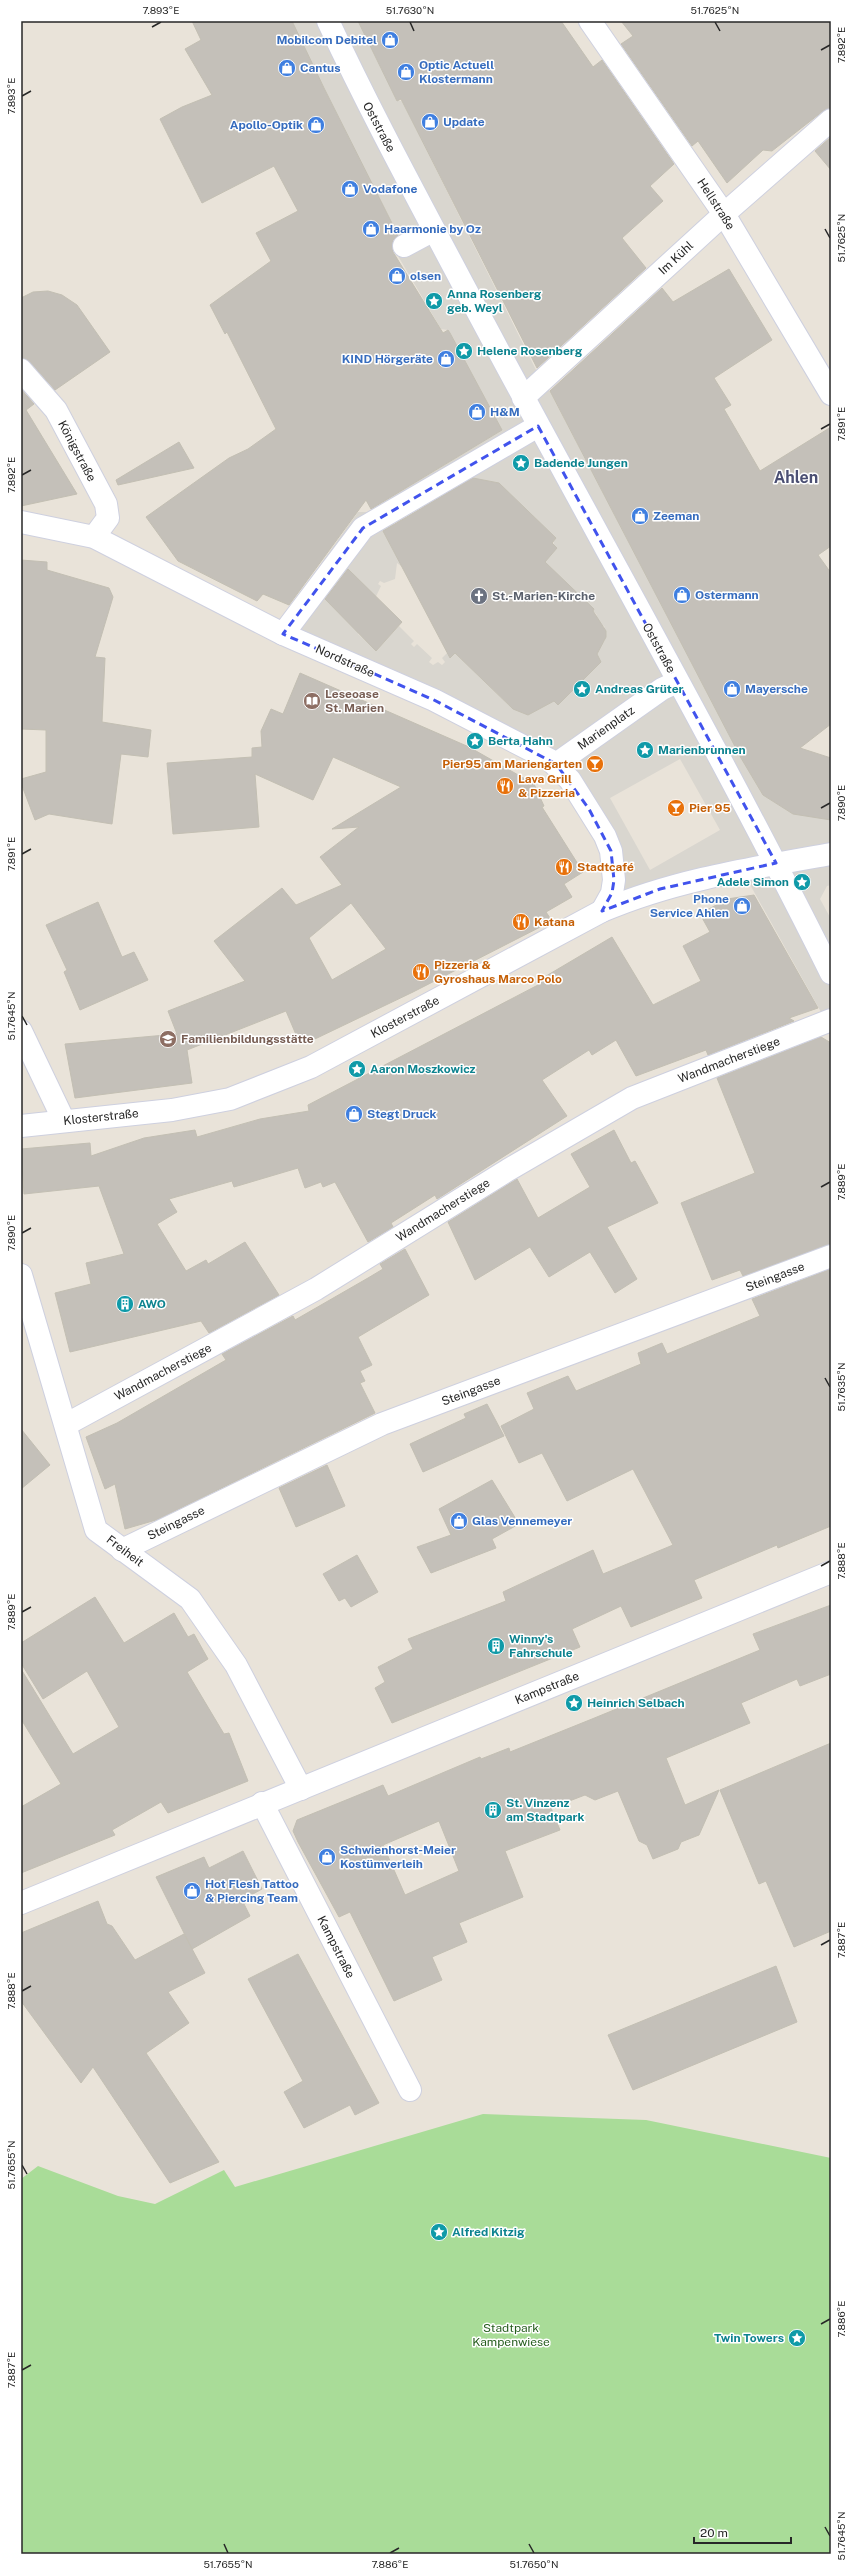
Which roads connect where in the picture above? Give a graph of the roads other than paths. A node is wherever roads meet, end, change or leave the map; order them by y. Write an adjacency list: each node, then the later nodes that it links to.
1 (328, 21): 5 (street, Oststraße)
2 (590, 21): 4 (street, Hellstraße)
3 (831, 120): 4 (street, Im Kühl)
4 (724, 214): 8 (street, Hellstraße); 9 (street, Im Kühl)
5 (434, 230): 6 (street); 9 (street, Oststraße)
6 (404, 246)
7 (21, 370): 12 (street, Königstraße)
8 (831, 394)
9 (523, 398): 10 (street, Oststraße)
10 (538, 426): 13 (street); 14 (street, Oststraße)
11 (21, 522): 12 (street, Nordstraße)
12 (94, 537): 13 (street, Nordstraße)
13 (283, 634): 15 (street, Nordstraße)
14 (678, 682): 15 (street, Marienplatz); 17 (street, Oststraße)
15 (556, 764): 18 (street, Nordstraße)
16 (831, 854): 17 (street)
17 (776, 863): 18 (street, Klosterstraße); 19 (street, Oststraße)
18 (602, 911): 22 (street, Klosterstraße)
19 (831, 973)
20 (829, 1021): 26 (street, Wandmacherstiege)
21 (21, 1031): 22 (street)
22 (64, 1120): 23 (street, Klosterstraße)
23 (21, 1126)
24 (831, 1256): 27 (street, Steingasse)
25 (21, 1275): 26 (street, Freiheit)
26 (67, 1424): 27 (street, Freiheit)
27 (122, 1550): 29 (street, Freiheit)
28 (831, 1572): 29 (street, Kampstraße)
29 (301, 1789): 30 (street, Kampstraße)
30 (262, 1804): 31 (street, Kampstraße); 32 (street, Kampstraße)
31 (21, 1902)
32 (410, 2090)

